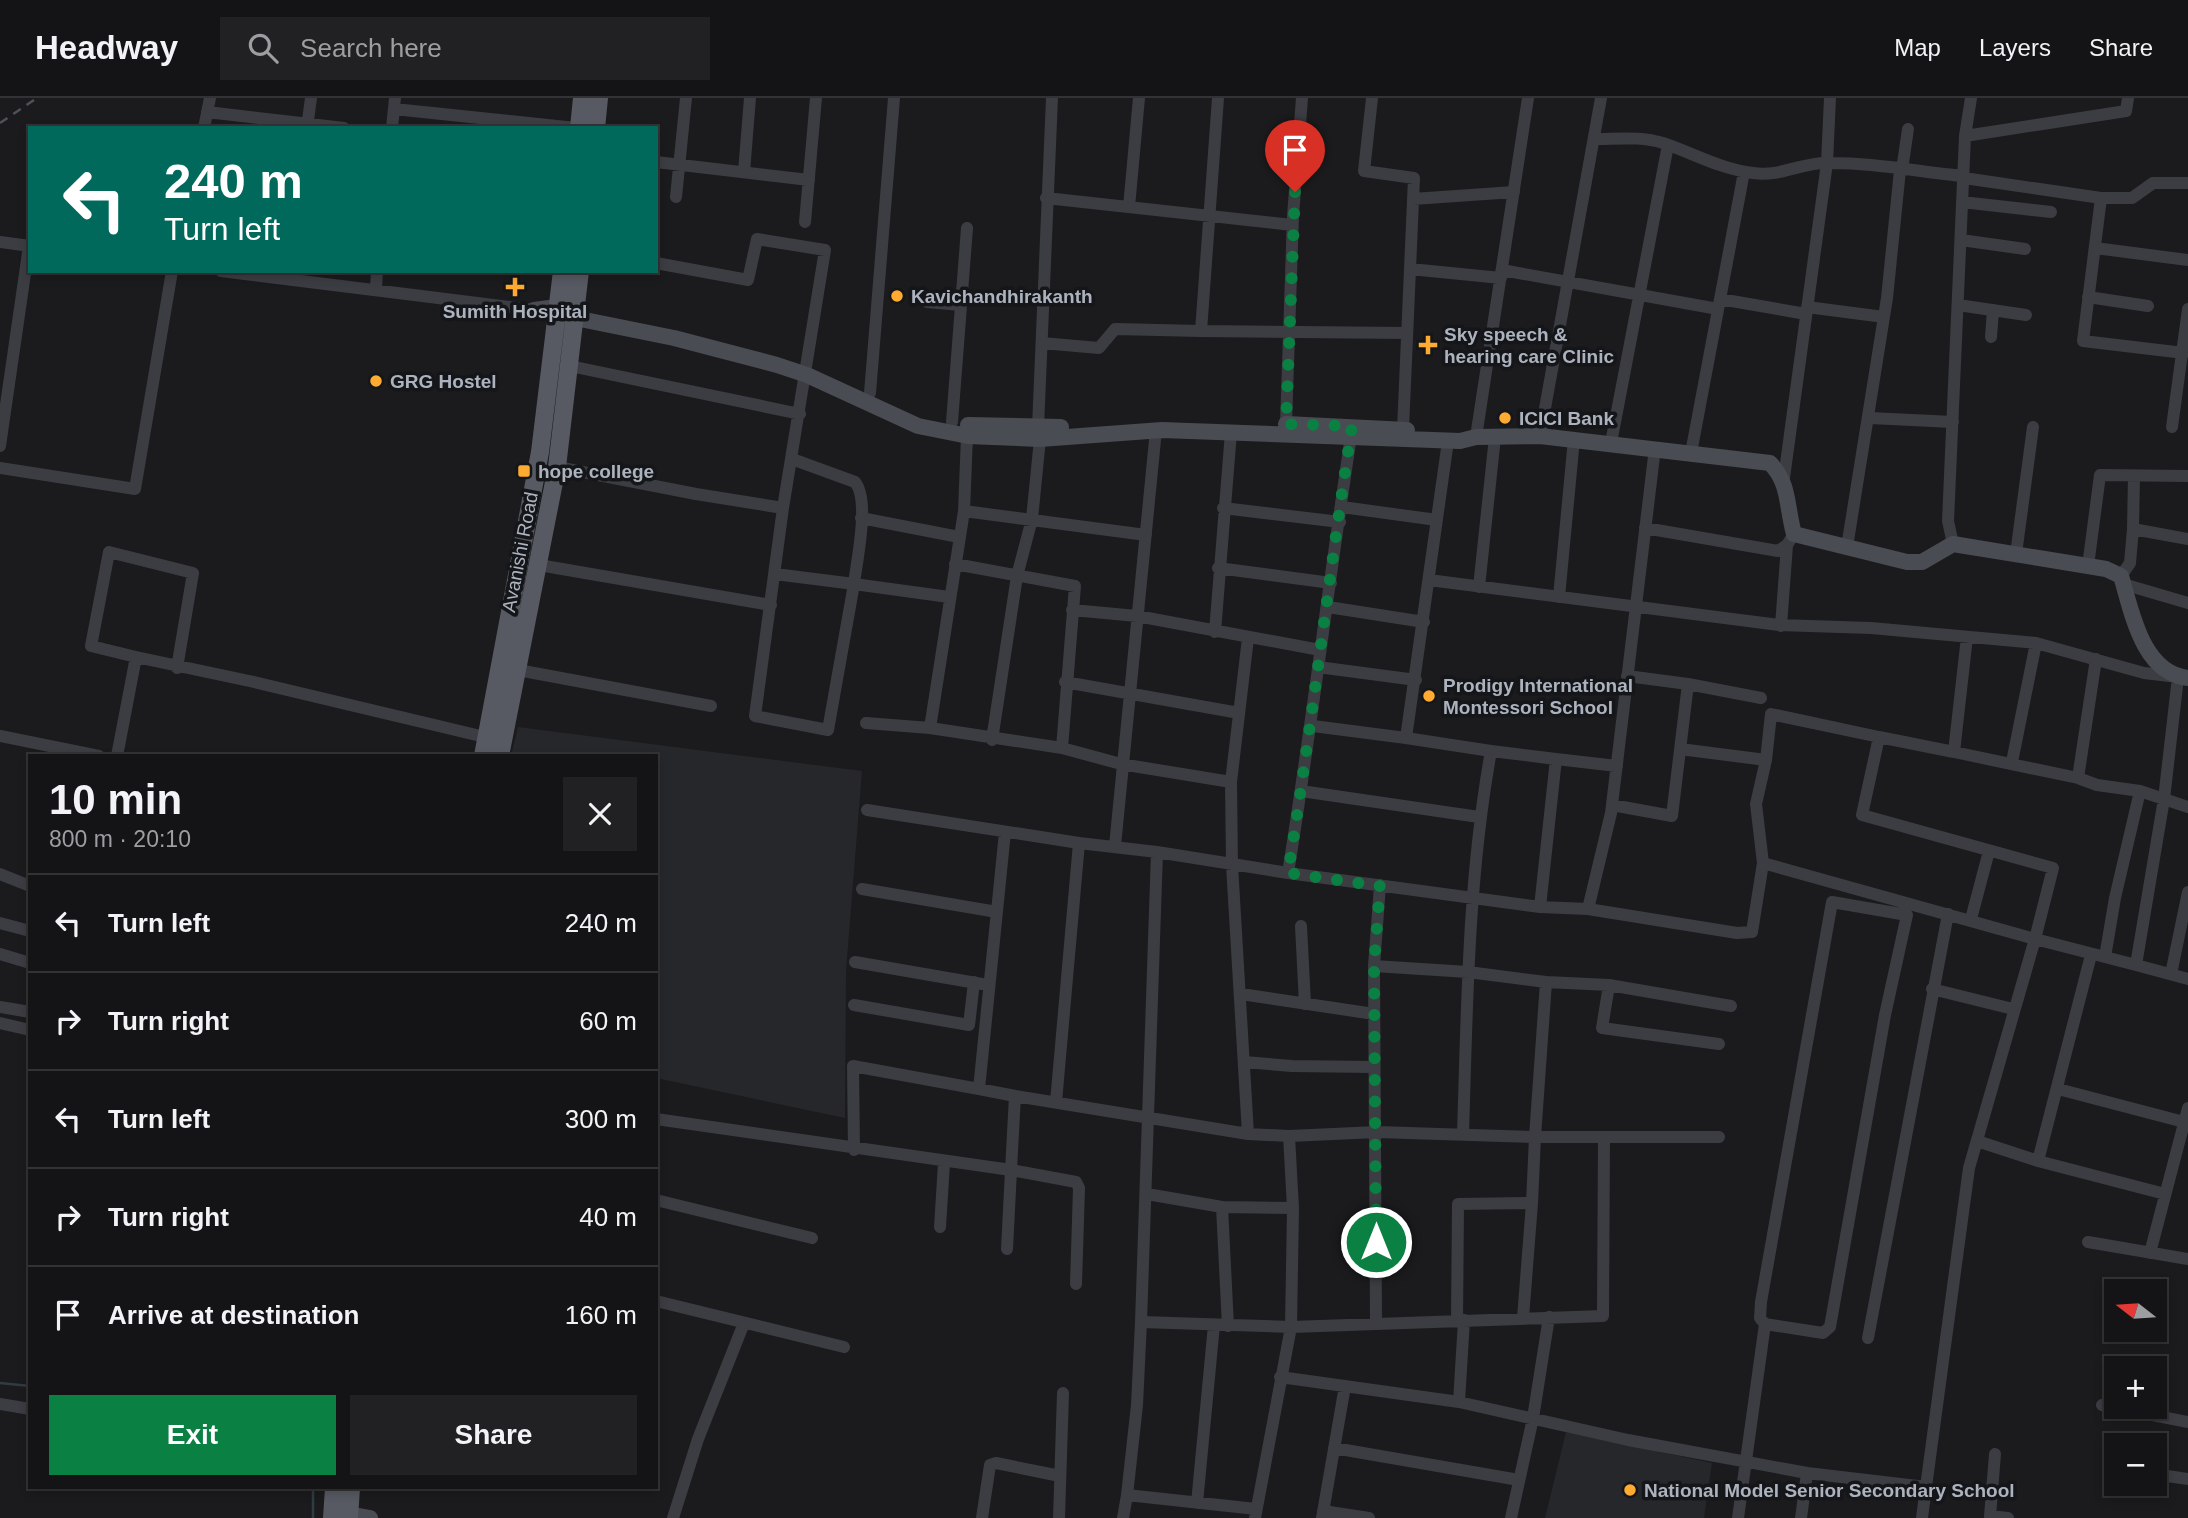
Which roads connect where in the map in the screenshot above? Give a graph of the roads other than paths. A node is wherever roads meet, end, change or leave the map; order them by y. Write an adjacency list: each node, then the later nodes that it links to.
1 (211, 98): 20 (street)
2 (311, 98): 22 (street)
3 (582, 98): 25 (main road)
4 (599, 98): 26 (main road)
5 (686, 98): 33 (street)
6 (750, 98): 35 (street)
7 (817, 98): 38 (street)
8 (894, 98): 93 (street)
9 (1052, 98): 42 (street)
10 (1139, 98): 46 (street)
11 (1218, 98): 48 (street)
12 (1302, 98): 50 (street)
13 (1372, 98): 44 (street)
14 (1528, 98): 40 (street)
15 (1601, 98): 29 (street)
16 (1830, 98): 32 (street)
17 (1970, 98): 28 (street)
18 (2129, 98): 28 (street)
19 (394, 104): 23 (street); 24 (street)
20 (207, 112): 21 (street); 22 (street)
21 (204, 126)
22 (307, 126)
23 (392, 126)
24 (563, 126)
25 (578, 126)
26 (596, 126)
27 (1908, 129): 34 (street)
28 (1965, 136): 37 (street)
29 (1594, 139): 30 (street); 68 (street)
30 (1668, 145): 36 (street); 70 (street)
31 (658, 162): 33 (street)
32 (1827, 163): 34 (street); 36 (street); 80 (street)
33 (679, 164): 35 (street); 41 (street)
34 (1901, 170): 37 (street); 84 (street)
35 (744, 172): 38 (street)
36 (1744, 172): 73 (street)
37 (1964, 177): 43 (street); 45 (street)
38 (809, 180): 49 (street)
39 (2188, 183): 43 (street)
40 (1514, 192): 44 (street); 66 (street)
41 (676, 197)
42 (1046, 198): 46 (street); 89 (street)
43 (2101, 198): 55 (street)
44 (1413, 199): 60 (street)
45 (1962, 202): 47 (street); 52 (street)
46 (1129, 207): 48 (street)
47 (2051, 212)
48 (1210, 216): 50 (street); 85 (street)
49 (805, 222)
50 (1292, 225): 87 (street)
51 (967, 228): 74 (street)
52 (1961, 240): 56 (street); 75 (street)
53 (0, 242): 54 (street)
54 (28, 246)
55 (2095, 248): 58 (street); 71 (street)
56 (2025, 249)
57 (28, 259): 113 (street)
58 (2188, 260)
59 (658, 263): 92 (street)
60 (1410, 269): 66 (street); 86 (street)
61 (172, 273): 118 (street)
62 (255, 273): 67 (street)
63 (377, 273): 69 (street)
64 (562, 273): 81 (main road)
65 (580, 273): 82 (main road, Avanishi Road)
66 (1501, 274): 68 (street); 108 (street)
67 (290, 275): 69 (street)
68 (1567, 280): 70 (street); 107 (street)
69 (376, 289): 78 (street)
70 (1639, 296): 73 (street); 112 (street)
71 (2088, 297): 76 (street); 90 (street)
72 (927, 302): 74 (street)
73 (1719, 304): 80 (street); 115 (street)
74 (961, 305): 96 (street)
75 (1958, 305): 79 (street); 97 (street)
76 (2148, 306)
77 (2188, 309): 90 (street)
78 (534, 310): 81 (street)
79 (1993, 310): 83 (street); 88 (street)
80 (1807, 311): 84 (street); 121 (street)
81 (556, 312): 132 (main road)
82 (575, 313): 91 (main road, Avanishi Road); 92 (street)
83 (2026, 315)
84 (1884, 317): 95 (street)
85 (1201, 331): 87 (street); 89 (street)
86 (1407, 333): 87 (street); 101 (street)
87 (1288, 334): 98 (street)
88 (1991, 337)
89 (1042, 343): 105 (street)
90 (2184, 353): 100 (street)
91 (570, 366): 94 (street); 117 (main road, Avanishi Road)
92 (806, 369): 93 (street); 94 (street); 106 (street)
93 (870, 393): 96 (street)
94 (800, 414): 116 (street)
95 (1870, 418): 97 (street); 139 (street)
96 (952, 422): 105 (street)
97 (1953, 422): 138 (street)
98 (1286, 424): 104 (street); 105 (street)
99 (2033, 427): 140 (street)
100 (2172, 427)
101 (1403, 429): 104 (street); 108 (street)
102 (1156, 430): 103 (street); 105 (street); 133 (street)
103 (1231, 432): 104 (street); 124 (street)
104 (1351, 432): 111 (street); 122 (street)
105 (1039, 433): 106 (street); 127 (street)
106 (967, 436): 125 (street)
107 (1540, 436): 109 (street); 110 (street)
108 (1476, 437): 109 (street); 111 (street)
109 (1495, 437): 151 (street)
110 (1574, 439): 112 (street); 153 (street)
111 (1448, 441): 128 (street)
112 (1611, 443): 114 (street)
113 (0, 446)
114 (1655, 448): 115 (street); 130 (street)
115 (1691, 453): 121 (street)
116 (792, 459): 123 (street); 126 (street)
117 (557, 467): 123 (street); 134 (main road, Avanishi Road)
118 (0, 468)
119 (2134, 476): 120 (street); 131 (street); 143 (street)
120 (2188, 476)
121 (1784, 478): 137 (street)
122 (1342, 507): 128 (street); 129 (street)
123 (783, 508): 145 (street)
124 (1223, 508): 129 (street); 144 (street)
125 (964, 511): 127 (street); 135 (street)
126 (862, 518): 135 (street); 150 (street)
127 (1032, 519): 133 (street); 146 (street)
128 (1437, 520): 147 (street)
129 (1340, 522): 149 (street)
130 (1645, 528): 137 (street); 157 (street)
131 (2133, 529): 136 (street); 148 (street)
132 (526, 533): 134 (main road); 186 (main road)
133 (1146, 535): 159 (street)
134 (544, 536): 142 (main road, Avanishi Road)
135 (959, 537): 141 (street)
136 (2188, 539)
137 (1790, 540): 139 (street); 161 (street)
138 (1953, 544): 139 (street); 140 (street)
139 (1847, 547)
140 (2016, 554): 143 (street)
141 (956, 564): 146 (street); 152 (street)
142 (539, 565): 155 (street); 171 (main road, Avanishi Road)
143 (2088, 566): 148 (street)
144 (1218, 568): 149 (street); 162 (street)
145 (775, 574): 150 (street); 155 (street)
146 (1017, 576): 158 (street); 188 (street)
147 (1429, 580): 151 (street); 160 (street)
148 (2122, 580): 154 (street); 173 (street)
149 (1331, 583): 156 (street)
150 (854, 584): 152 (street); 155 (street)
151 (1479, 587): 153 (street)
152 (949, 597): 183 (street)
153 (1559, 597): 157 (street)
154 (2188, 603)
155 (771, 605)
156 (1328, 607): 160 (street); 166 (street)
157 (1636, 607): 161 (street); 172 (street)
158 (1072, 610): 159 (street); 175 (street)
159 (1137, 616): 162 (street); 177 (street)
160 (1424, 622): 174 (street)
161 (1781, 626): 163 (street)
162 (1215, 632): 164 (street)
163 (1967, 637): 165 (street); 192 (street)
164 (1248, 638): 166 (street); 180 (street)
165 (2036, 643): 168 (street); 199 (street)
166 (1320, 650): 169 (street)
167 (136, 657): 170 (street); 170 (street); 194 (street)
168 (2096, 659): 173 (street); 202 (street)
169 (1318, 667): 174 (street); 182 (street)
170 (177, 668): 186 (street)
171 (518, 670): 179 (street); 196 (main road, Avanishi Road)
172 (1627, 676): 176 (street); 201 (street)
173 (2183, 678): 206 (street)
174 (1416, 680): 187 (street)
175 (1065, 682): 177 (street); 189 (street)
176 (1688, 684): 178 (street); 190 (street)
177 (1129, 693): 180 (street); 200 (street)
178 (1761, 698)
179 (711, 706)
180 (1239, 713): 203 (street)
181 (866, 723): 183 (street)
182 (1312, 726): 187 (street); 204 (street)
183 (930, 728): 188 (street)
184 (0, 736): 193 (street)
185 (1879, 737): 192 (street); 198 (street); 214 (street)
186 (489, 738): 195 (main road)
187 (1406, 738): 191 (street)
188 (992, 740): 189 (street)
189 (1062, 748): 200 (street)
190 (1681, 749): 198 (street); 207 (street)
191 (1491, 751): 197 (street); 210 (street)
192 (1954, 752): 199 (street)
193 (89, 754)
194 (117, 754)
195 (485, 754)
196 (500, 754)
197 (1556, 759): 201 (street); 225 (street)
198 (1766, 760): 216 (street)
199 (2012, 762): 202 (street)
200 (1121, 764): 203 (street); 213 (street)
201 (1617, 766): 207 (street)
202 (2078, 779): 205 (street)
203 (1231, 782): 217 (street)
204 (1301, 791): 210 (street); 218 (street)
205 (2140, 791): 206 (street); 237 (street)
206 (2164, 799): 208 (street); 240 (street)
207 (1612, 805): 226 (street)
208 (2188, 807)
209 (867, 810): 211 (street)
210 (1479, 817): 224 (street)
211 (1005, 832): 212 (street); 227 (street)
212 (1079, 843): 213 (street); 266 (street)
213 (1115, 846): 215 (street)
214 (1989, 851): 229 (street); 234 (street)
215 (1157, 852): 217 (street); 268 (street)
216 (1763, 863): 226 (street); 228 (street)
217 (1232, 865): 218 (street); 250 (street)
218 (1288, 873): 221 (street)
219 (0, 874): 220 (street)
220 (28, 885)
221 (1380, 886): 224 (street); 241 (street)
222 (862, 889): 227 (street)
223 (2188, 892): 233 (street)
224 (1471, 898): 225 (street); 242 (street)
225 (1540, 907): 226 (street)
226 (1588, 909)
227 (997, 912): 247 (street)
228 (1948, 914): 229 (street); 249 (street)
229 (1971, 919): 234 (street)
230 (0, 923): 232 (street)
231 (1301, 926): 251 (street)
232 (28, 930)
233 (2185, 930): 243 (street)
234 (2035, 940): 236 (street); 255 (street)
235 (0, 954): 239 (street)
236 (2091, 955): 237 (street); 263 (street)
237 (2105, 957): 240 (street)
238 (855, 962): 245 (street)
239 (28, 963)
240 (2136, 965): 243 (street)
241 (1374, 966): 242 (street); 257 (street)
242 (1468, 972): 246 (street); 273 (street)
243 (2171, 974): 244 (street)
244 (2188, 979)
245 (974, 982): 247 (street); 252 (street)
246 (1546, 982): 248 (street); 275 (street)
247 (989, 985): 264 (street)
248 (1609, 985): 253 (street); 260 (street)
249 (1932, 989): 255 (street); 306 (street)
250 (1241, 994): 251 (street); 261 (street)
251 (1305, 1004): 257 (street)
252 (854, 1006)
253 (1731, 1006)
254 (0, 1007): 256 (street)
255 (2013, 1009): 278 (street)
256 (28, 1012)
257 (1374, 1014): 262 (street)
258 (0, 1023): 259 (street)
259 (28, 1030)
260 (1719, 1044)
261 (1244, 1062): 262 (street); 272 (street)
262 (1374, 1067): 271 (street)
263 (2058, 1088): 270 (street); 280 (street)
264 (979, 1089): 265 (street); 279 (street)
265 (1015, 1096): 266 (street); 282 (street)
266 (1056, 1102): 268 (street)
267 (2188, 1108): 270 (street)
268 (1150, 1116): 272 (street); 283 (street)
269 (658, 1119): 279 (street)
270 (2184, 1122): 284 (street)
271 (1377, 1132): 273 (street); 274 (street); 302 (street)
272 (1248, 1133): 274 (street)
273 (1463, 1135): 275 (street)
274 (1289, 1136): 288 (street)
275 (1535, 1137): 277 (street); 286 (street)
276 (1719, 1137): 277 (street)
277 (1604, 1139): 297 (street)
278 (1977, 1141): 280 (street); 325 (street)
279 (854, 1150): 281 (street)
280 (2038, 1161): 284 (street)
281 (944, 1163): 282 (street); 289 (street)
282 (1011, 1170): 292 (street); 295 (street)
283 (1147, 1194): 287 (street); 300 (street)
284 (2165, 1194): 293 (street)
285 (658, 1200): 290 (street)
286 (1532, 1203): 298 (street); 299 (street)
287 (1222, 1207): 288 (street); 304 (street)
288 (1293, 1208): 305 (street)
289 (940, 1227)
290 (812, 1238)
291 (2088, 1242): 293 (street)
292 (1007, 1250)
293 (2150, 1253): 294 (street)
294 (2188, 1259)
295 (1076, 1283)
296 (658, 1302): 301 (street)
297 (1549, 1317): 298 (street); 315 (street)
298 (1523, 1318): 299 (street)
299 (1461, 1321): 302 (street); 311 (street)
300 (1141, 1322): 304 (street); 328 (street)
301 (744, 1324): 307 (street); 334 (street)
302 (1376, 1324): 305 (street)
303 (1765, 1324): 303 (street); 319 (street)
304 (1221, 1325): 305 (street); 329 (street)
305 (1291, 1326): 308 (street)
306 (1868, 1338)
307 (844, 1347)
308 (1280, 1377): 309 (street); 330 (street)
309 (1345, 1385): 311 (street); 317 (street)
310 (1063, 1393): 321 (street)
311 (1459, 1402): 315 (street)
312 (0, 1404): 314 (street)
313 (2102, 1405): 316 (street)
314 (28, 1409)
315 (1533, 1418): 319 (street); 324 (street)
316 (2188, 1422)
317 (1334, 1448): 324 (street); 331 (street)
318 (1995, 1454): 343 (street)
319 (1748, 1462): 320 (street); 340 (street)
320 (1807, 1473): 325 (street); 341 (street)
321 (1060, 1476): 335 (street); 336 (street)
322 (2167, 1476): 323 (street)
323 (2188, 1479)
324 (1519, 1480): 339 (street)
325 (1926, 1487): 342 (street)
326 (334, 1489): 332 (main road)
327 (351, 1489): 332 (main road)
328 (1127, 1495): 329 (street); 337 (street)
329 (1197, 1503): 330 (street)
330 (1256, 1513)
331 (1323, 1515): 338 (street)
332 (340, 1517): 333 (street)
333 (370, 1518)
334 (673, 1518)
335 (982, 1518)
336 (1059, 1518)
337 (1123, 1518)
338 (1369, 1518)
339 (1511, 1518)
340 (1738, 1518)
341 (1801, 1518)
342 (1922, 1518)
343 (2008, 1518)

